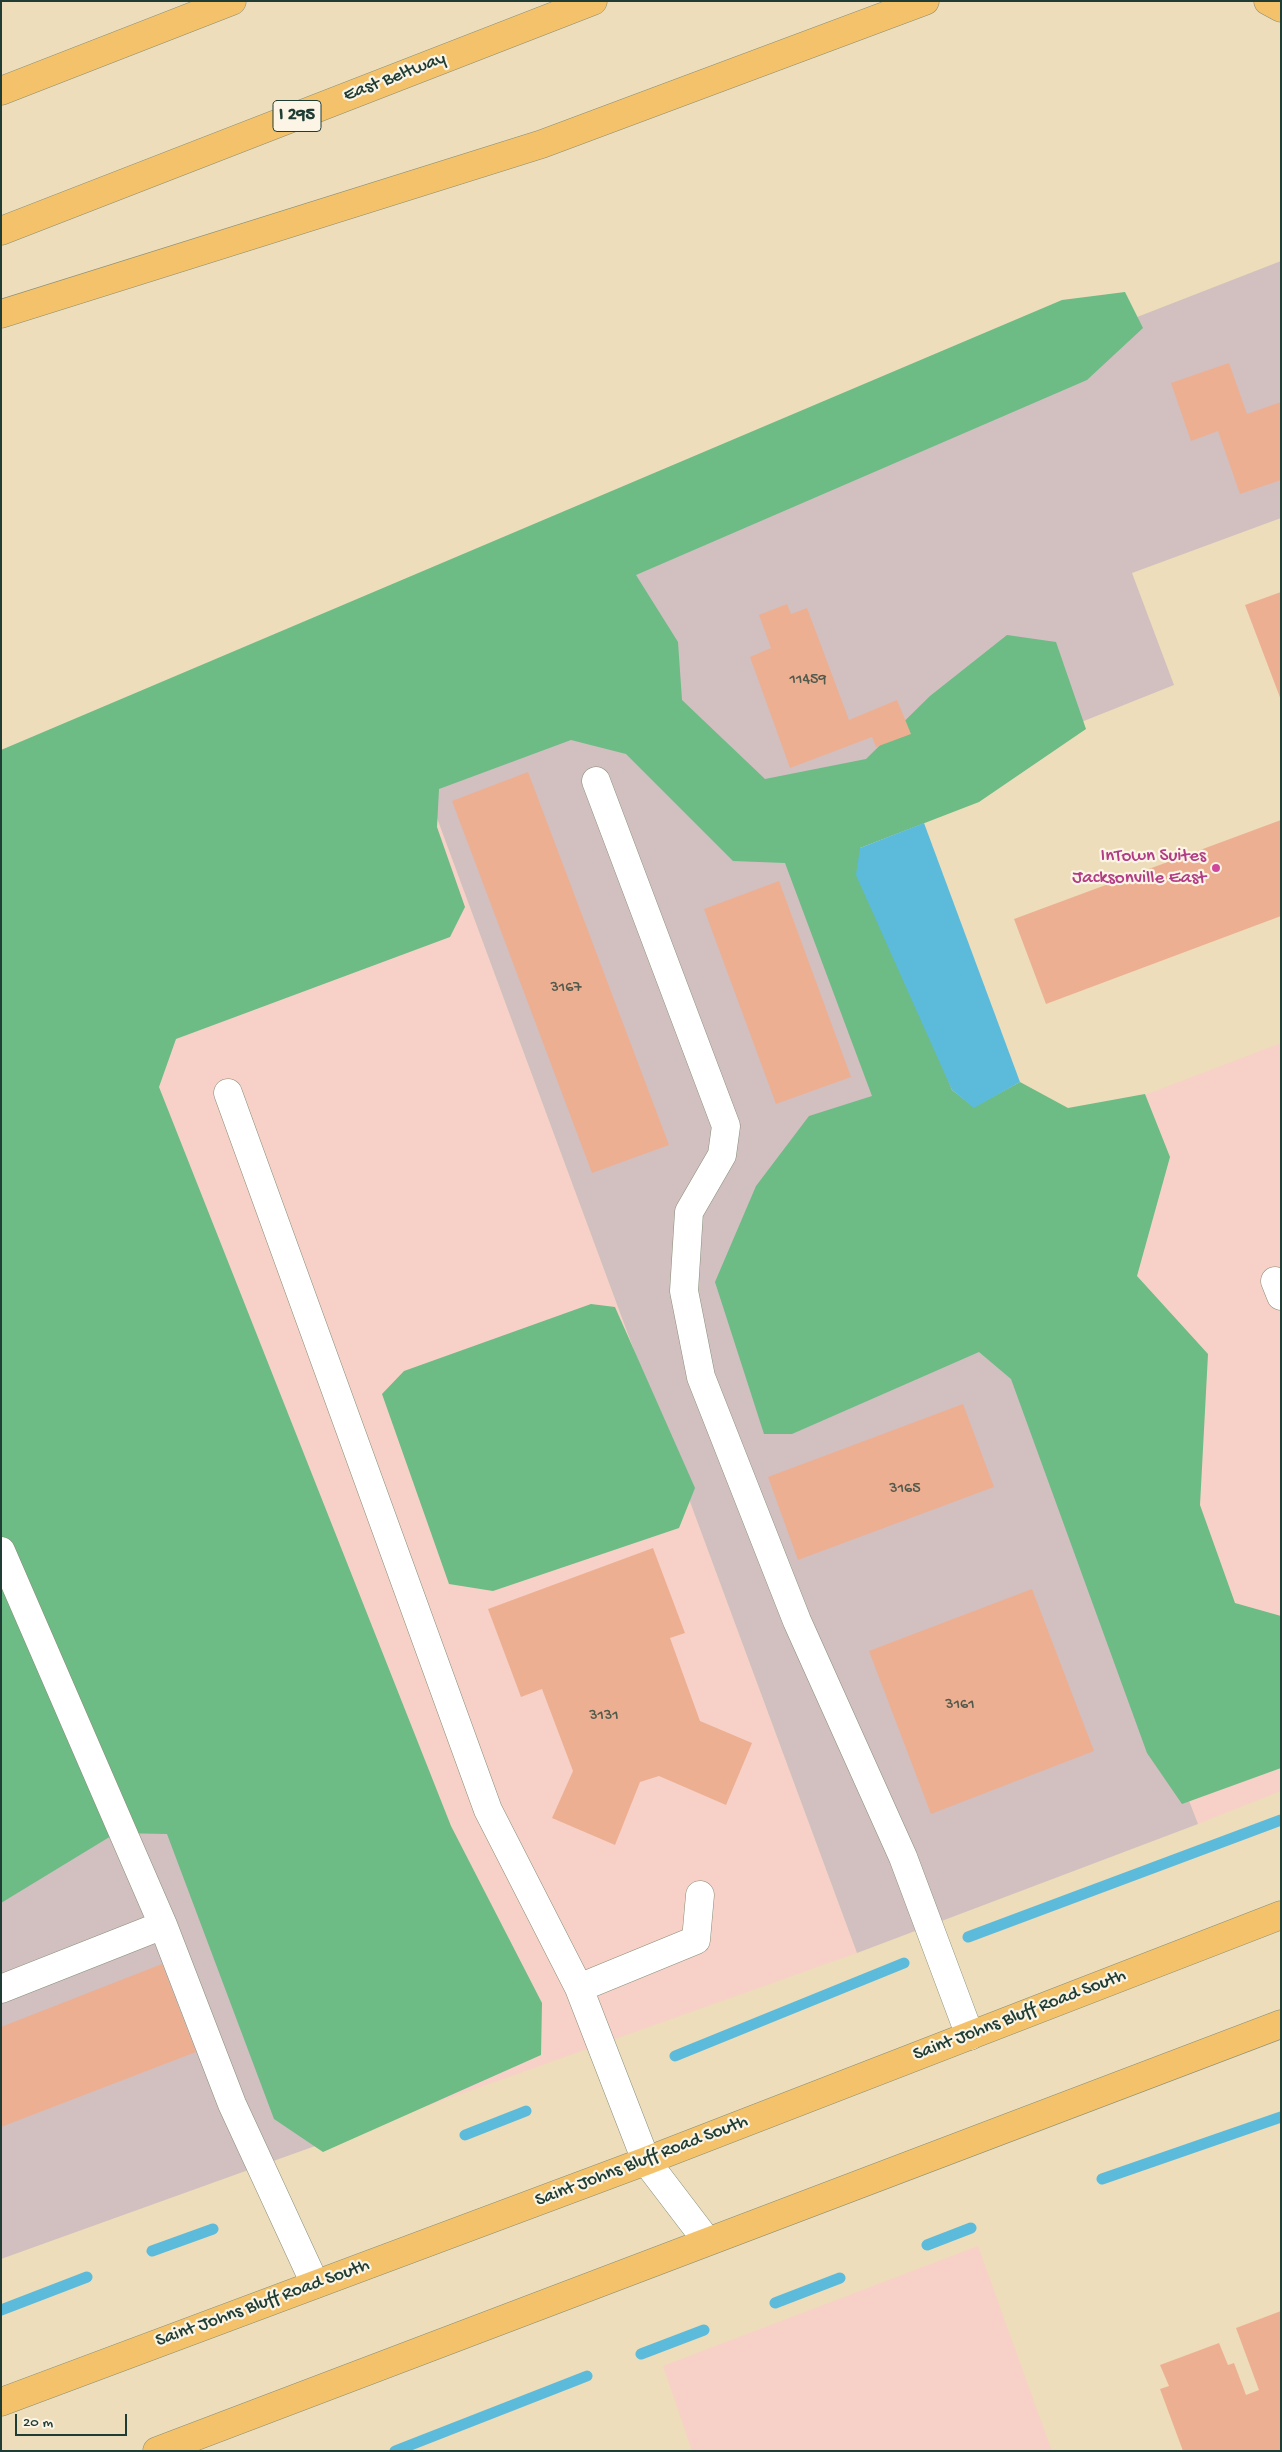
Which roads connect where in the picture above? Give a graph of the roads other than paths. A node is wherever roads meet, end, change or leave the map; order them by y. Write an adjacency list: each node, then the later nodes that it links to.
1 (232, 1): 6 (main road)
2 (593, 1): 7 (main road, East Beltway / I 295)
3 (925, 1): 8 (main road)
4 (1268, 1): 5 (main road)
5 (1281, 8)
6 (1, 91)
7 (1, 231)
8 (1, 314)
9 (596, 781): 18 (lane)
10 (228, 1094): 15 (lane)
11 (1, 1551): 14 (lane)
12 (700, 1895): 15 (lane)
13 (1281, 1915): 18 (main road, Saint Johns Bluff Road South)
14 (163, 1925): 16 (lane); 21 (lane)
15 (579, 1988): 19 (lane)
16 (1, 1989)
17 (1281, 2024): 20 (main road)
18 (970, 2036): 19 (main road, Saint Johns Bluff Road South)
19 (646, 2161): 20 (lane); 21 (main road, Saint Johns Bluff Road South)
20 (707, 2242): 23 (main road)
21 (316, 2284): 22 (main road, Saint Johns Bluff Road South)
22 (1, 2402)
23 (157, 2451)

